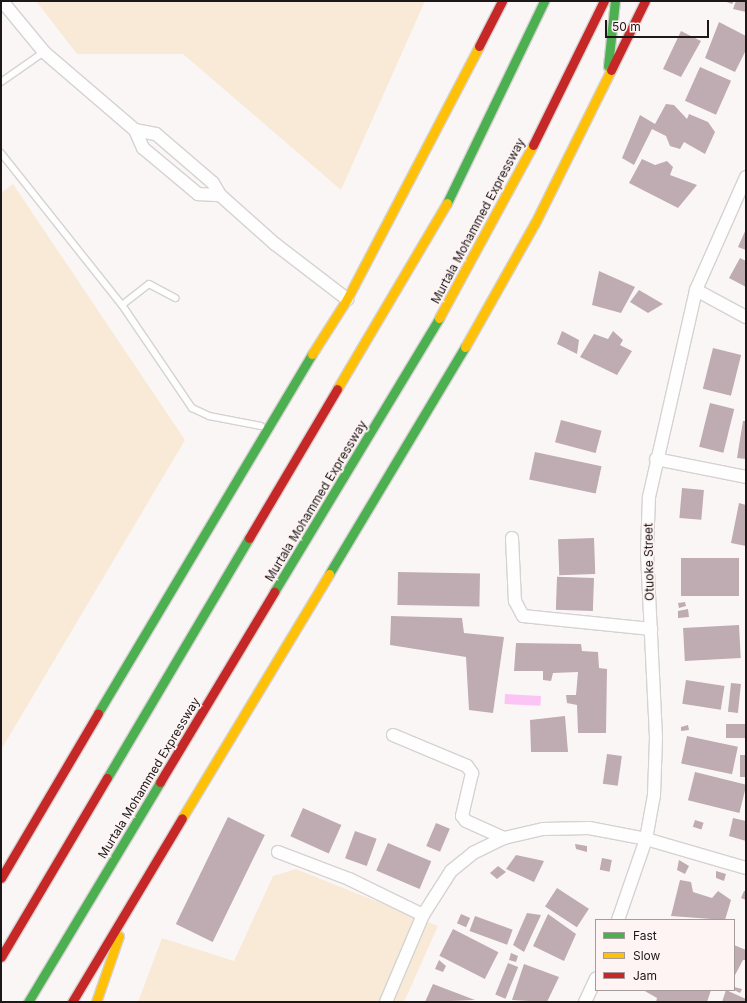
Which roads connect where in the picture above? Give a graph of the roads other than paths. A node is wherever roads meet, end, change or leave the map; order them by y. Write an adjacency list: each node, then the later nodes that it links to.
1 (2, 1): 7 (street)
2 (502, 1): 16 (main road)
3 (544, 1): 33 (main road)
4 (604, 1): 36 (main road, Murtala Mohammed Expressway)
5 (615, 1): 9 (main road)
6 (644, 1): 9 (main road)
7 (44, 52): 8 (lane); 10 (street)
8 (1, 82)
9 (606, 84): 30 (main road)
10 (135, 130): 13 (street); 13 (street)
11 (1, 154): 17 (lane)
12 (746, 177): 14 (street, Otuoke Street)
13 (220, 195): 16 (street)
14 (696, 290): 18 (street); 20 (street, Otuoke Street)
15 (175, 298): 17 (lane)
16 (346, 299): 19 (main road)
17 (122, 306): 19 (lane)
18 (746, 316)
19 (266, 426): 29 (main road)
20 (656, 459): 21 (street); 23 (street, Otuoke Street)
21 (746, 477)
22 (512, 538): 23 (street)
23 (651, 629): 26 (street, Otuoke Street)
24 (394, 735): 25 (street)
25 (504, 838): 26 (street); 31 (street)
26 (646, 839): 28 (street); 32 (street, Otuoke Street)
27 (278, 852): 31 (street)
28 (746, 866)
29 (1, 878)
30 (128, 908): 35 (main road); 39 (main road)
31 (423, 915): 40 (street)
32 (618, 919)
33 (1, 957)
34 (595, 980): 41 (street)
35 (81, 987): 37 (main road); 38 (main road)
36 (28, 1002)
37 (67, 1002)
38 (72, 1002)
39 (96, 1002)
40 (386, 1002)
41 (585, 1002)

